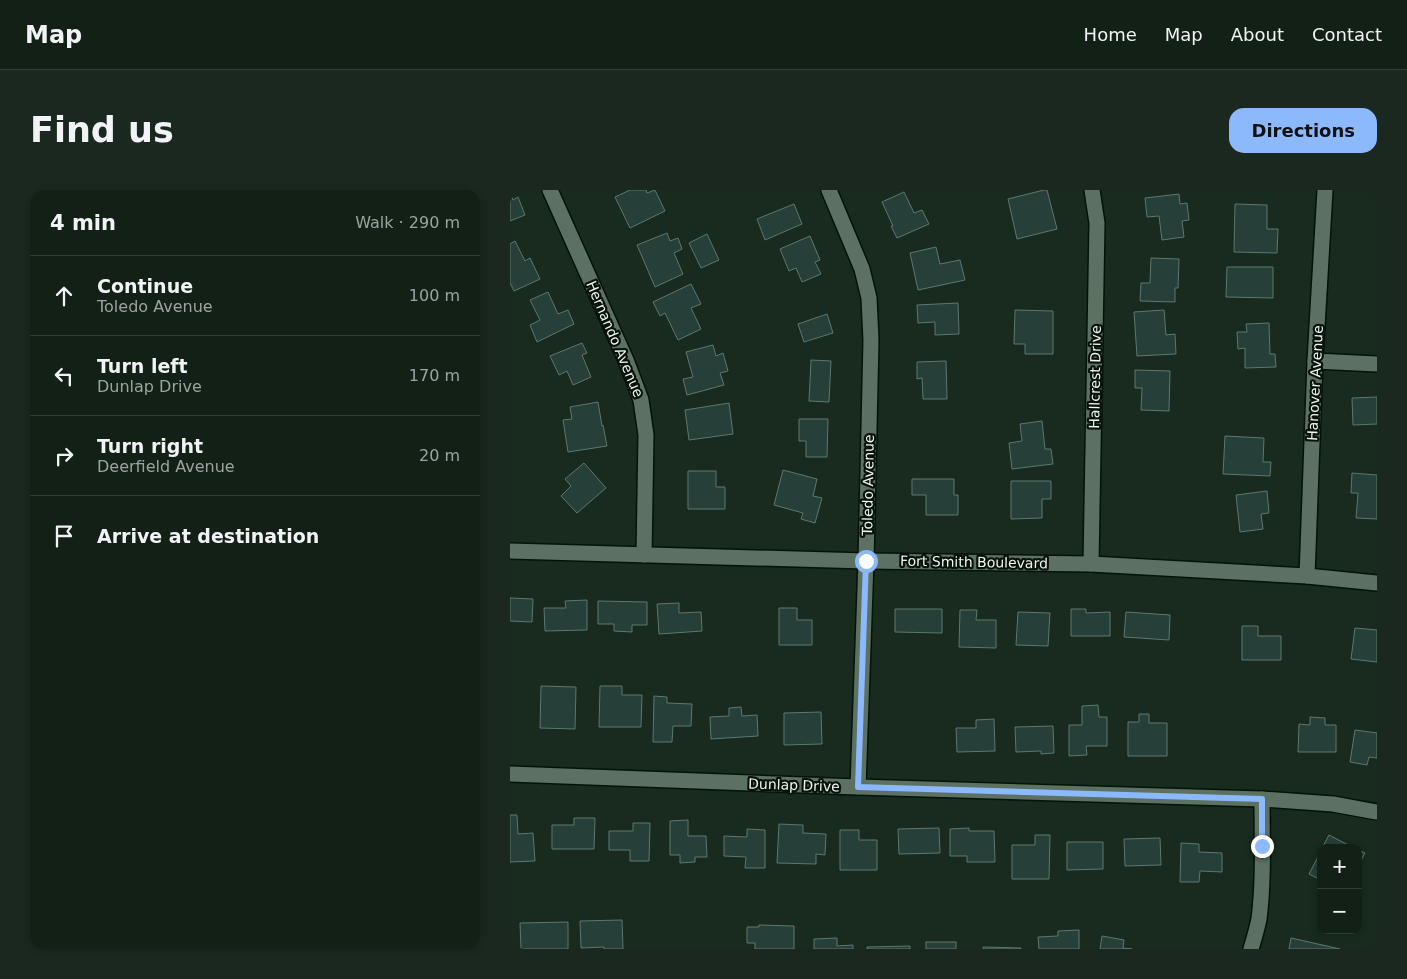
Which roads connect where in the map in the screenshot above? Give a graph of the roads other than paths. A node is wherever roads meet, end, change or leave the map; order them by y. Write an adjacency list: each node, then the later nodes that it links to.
1 (550, 190): 8 (street, Hernando Avenue)
2 (829, 190): 9 (street, Toledo Avenue)
3 (1092, 190): 10 (street, Hallcrest Drive)
4 (1325, 190): 5 (street, Hanover Avenue)
5 (1315, 361): 6 (street); 11 (street, Hanover Avenue)
6 (1377, 364)
7 (510, 551): 8 (street, Fort Smith Boulevard)
8 (644, 555): 9 (street, Fort Smith Boulevard)
9 (866, 561): 10 (street, Fort Smith Boulevard); 14 (street, Toledo Avenue)
10 (1091, 564): 11 (street, Fort Smith Boulevard)
11 (1307, 576): 12 (street, Fort Smith Boulevard)
12 (1377, 583)
13 (510, 774): 14 (street, Dunlap Drive)
14 (858, 787): 15 (street, Dunlap Drive)
15 (1262, 799): 16 (street, Dunlap Drive); 17 (street)
16 (1377, 812)
17 (1251, 949)

